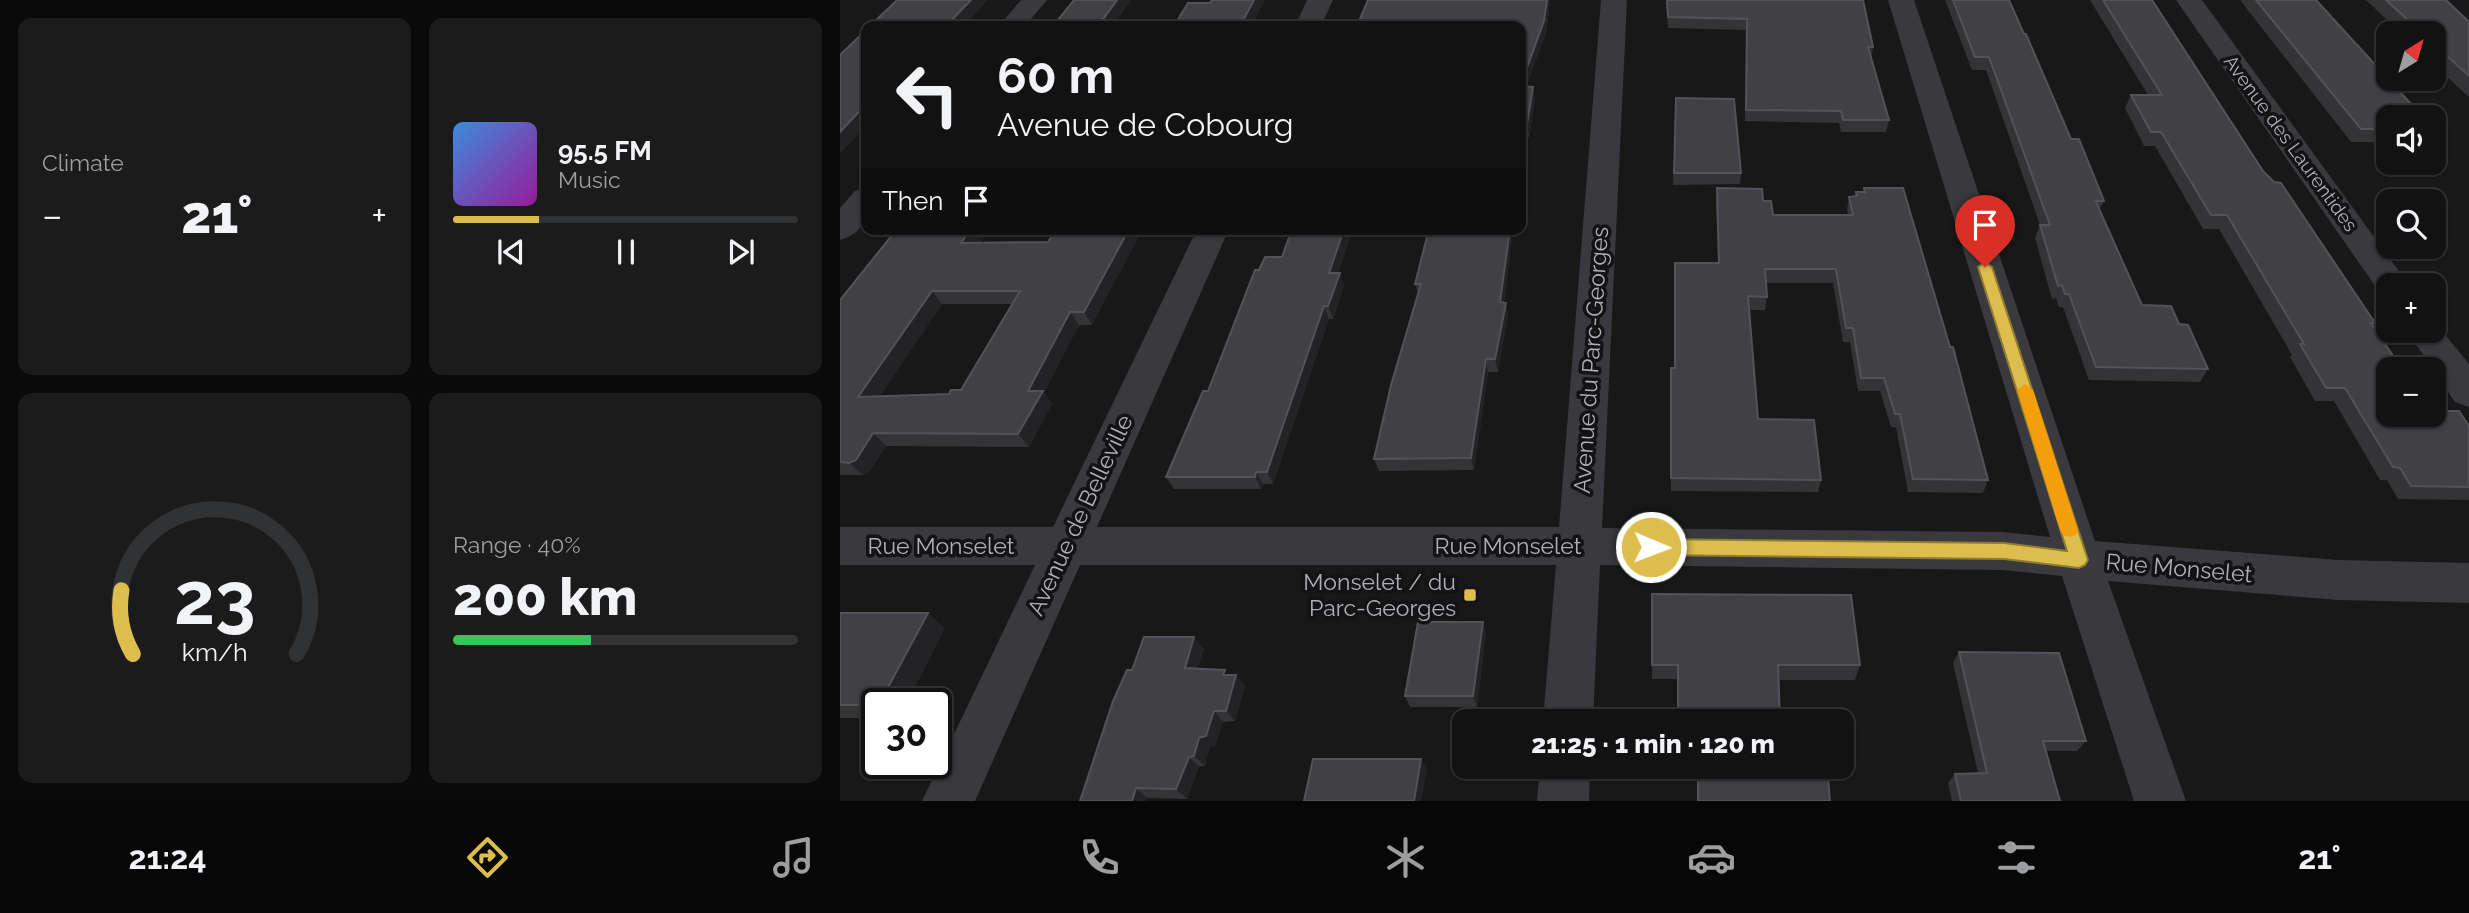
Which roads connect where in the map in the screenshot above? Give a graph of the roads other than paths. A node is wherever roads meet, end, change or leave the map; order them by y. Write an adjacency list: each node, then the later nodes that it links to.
1 (1034, 0): 6 (street)
2 (1320, 0): 7 (street)
3 (1614, 0): 16 (street, Avenue du Parc-Georges)
4 (1900, 0): 17 (street)
5 (2189, 0): 11 (street, Avenue des Laurentides)
6 (1016, 21)
7 (1310, 21)
8 (861, 204): 9 (street)
9 (840, 229)
10 (1210, 235): 15 (street, Avenue de Belleville)
11 (2383, 273)
12 (2434, 343): 13 (street)
13 (2469, 392)
14 (840, 546): 15 (street, Rue Monselet)
15 (1065, 546): 16 (street, Rue Monselet); 21 (street, Avenue de Belleville)
16 (1579, 546): 17 (street, Rue Monselet); 19 (street, Avenue du Parc-Georges)
17 (2079, 560): 18 (street, Rue Monselet); 23 (street)
18 (2469, 583)
19 (1569, 709)
20 (1564, 779): 22 (street)
21 (948, 801)
22 (1563, 801)
23 (2160, 801)

